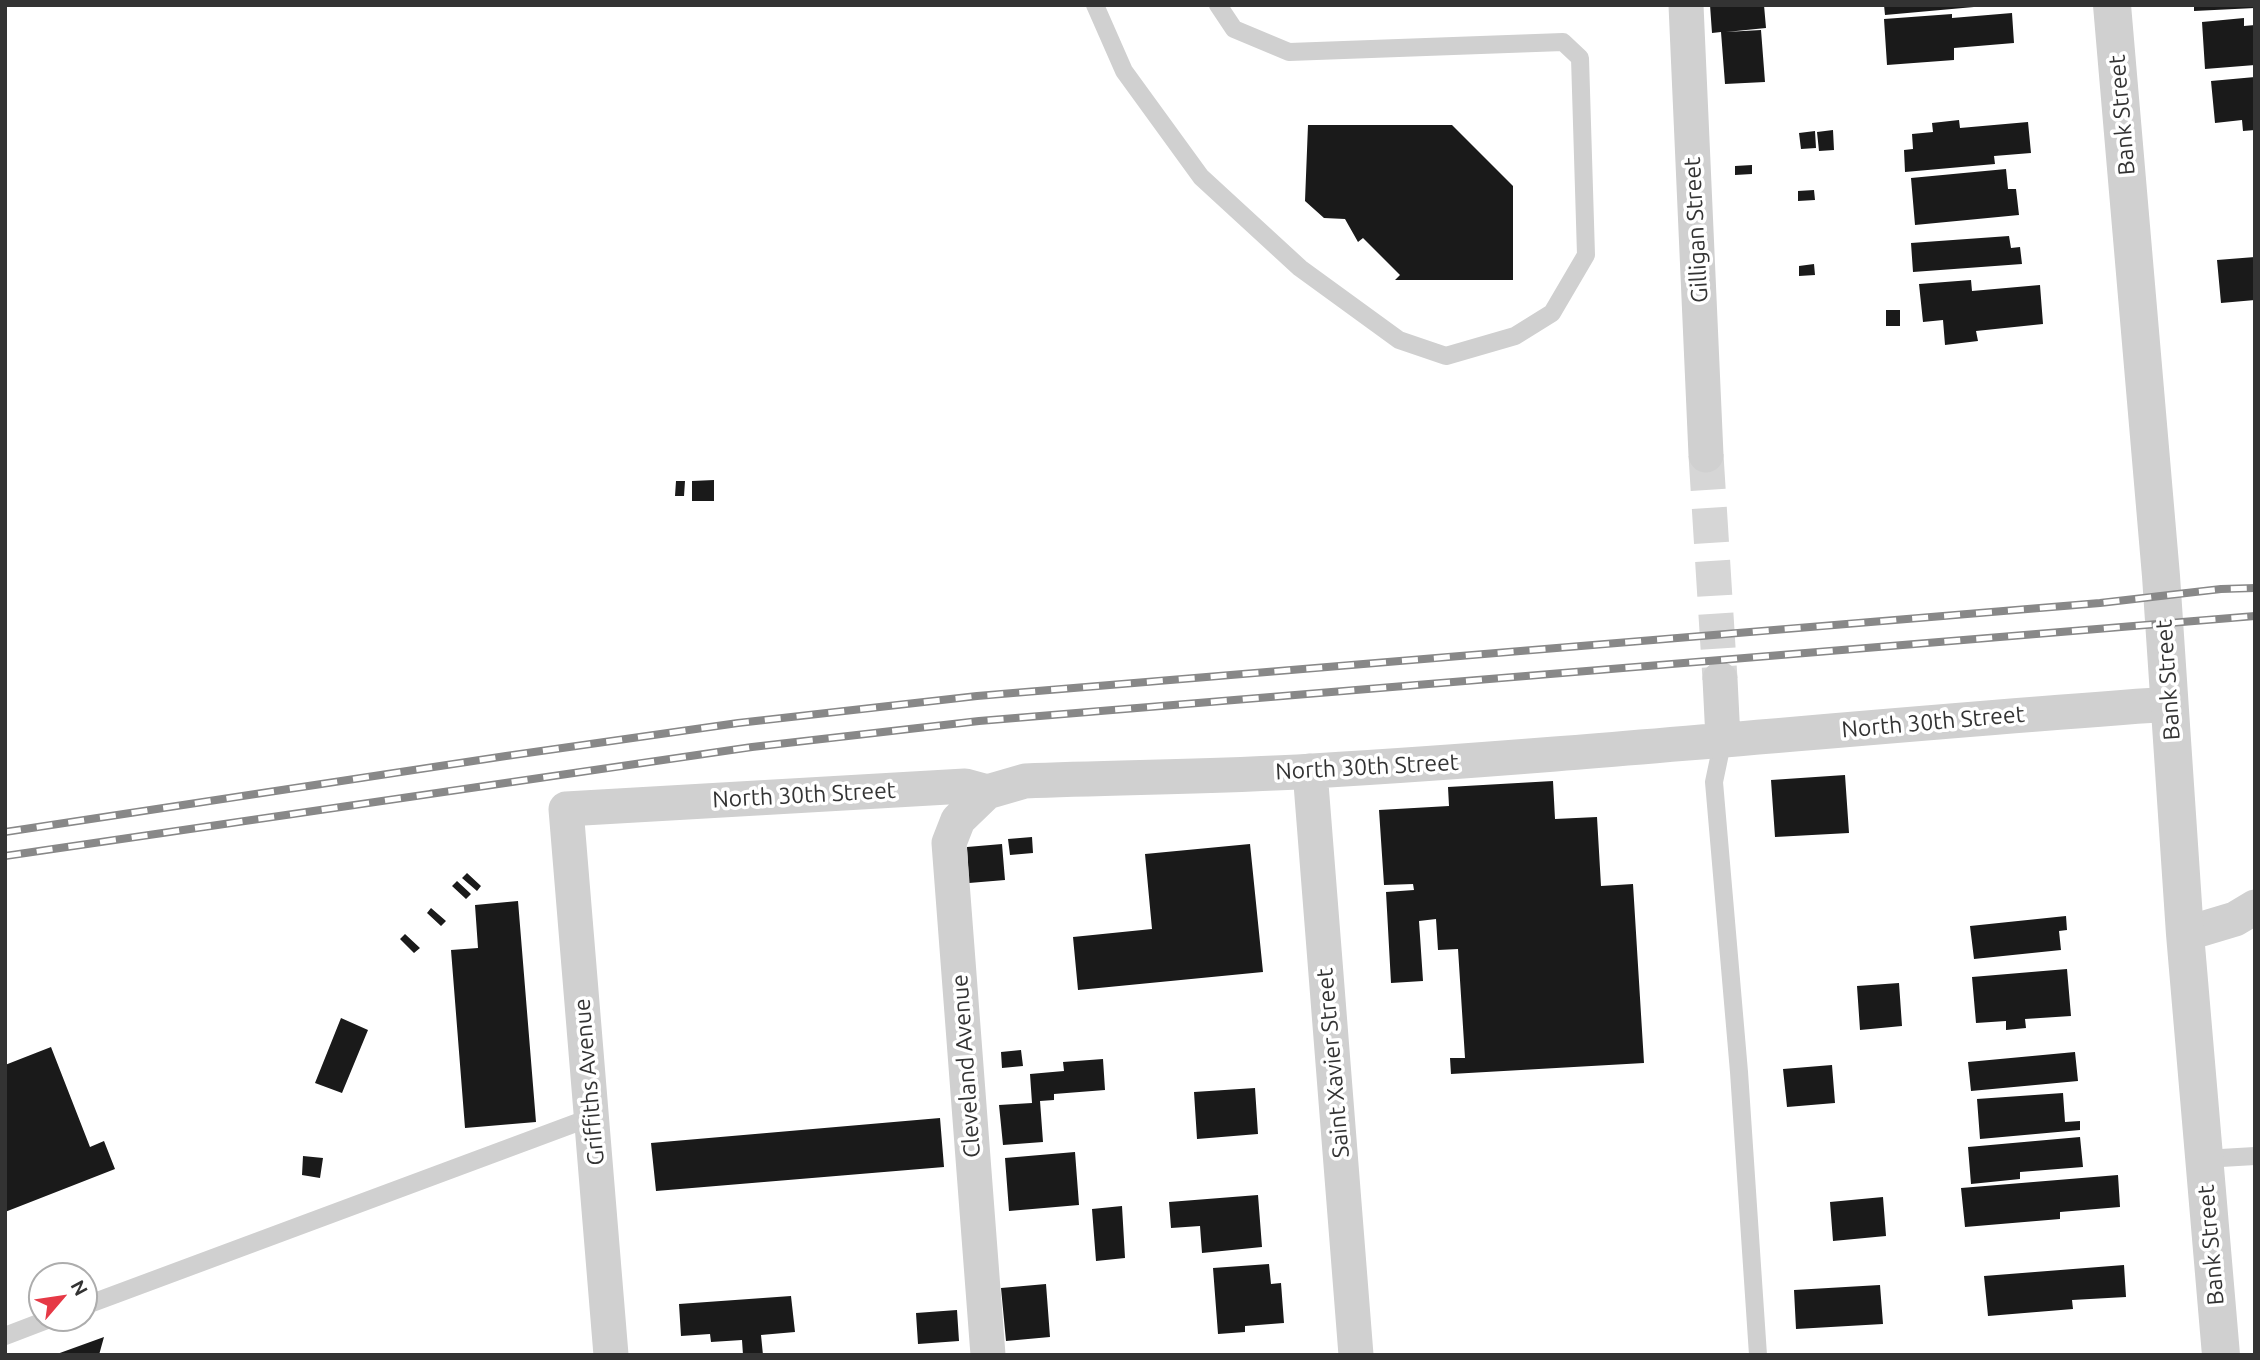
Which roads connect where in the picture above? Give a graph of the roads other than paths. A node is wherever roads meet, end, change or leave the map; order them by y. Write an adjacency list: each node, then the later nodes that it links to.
1 (1095, 5): 2 (lane)
2 (1218, 5)
3 (1686, 5): 5 (street, Gilligan Street)
4 (2112, 5): 7 (street, Bank Street)
5 (1706, 455)
6 (1720, 678): 8 (street)
7 (2170, 704): 8 (street, North 30th Street); 13 (street, Bank Street)
8 (1723, 739): 9 (street, North 30th Street); 23 (lane)
9 (1310, 771): 10 (street, North 30th Street); 22 (street, Saint Xavier Street)
10 (987, 792): 11 (street, North 30th Street); 21 (street, Cleveland Avenue)
11 (566, 809): 14 (street, Griffiths Avenue)
12 (2255, 908): 13 (street)
13 (2185, 934): 16 (street, Bank Street)
14 (592, 1117): 17 (lane); 20 (street, Griffiths Avenue)
15 (2255, 1156): 16 (lane)
16 (2204, 1160): 24 (street, Bank Street)
17 (98, 1301)
18 (28, 1327): 19 (lane)
19 (5, 1336)
20 (611, 1355)
21 (988, 1355)
22 (1356, 1355)
23 (1758, 1355)
24 (2221, 1355)

